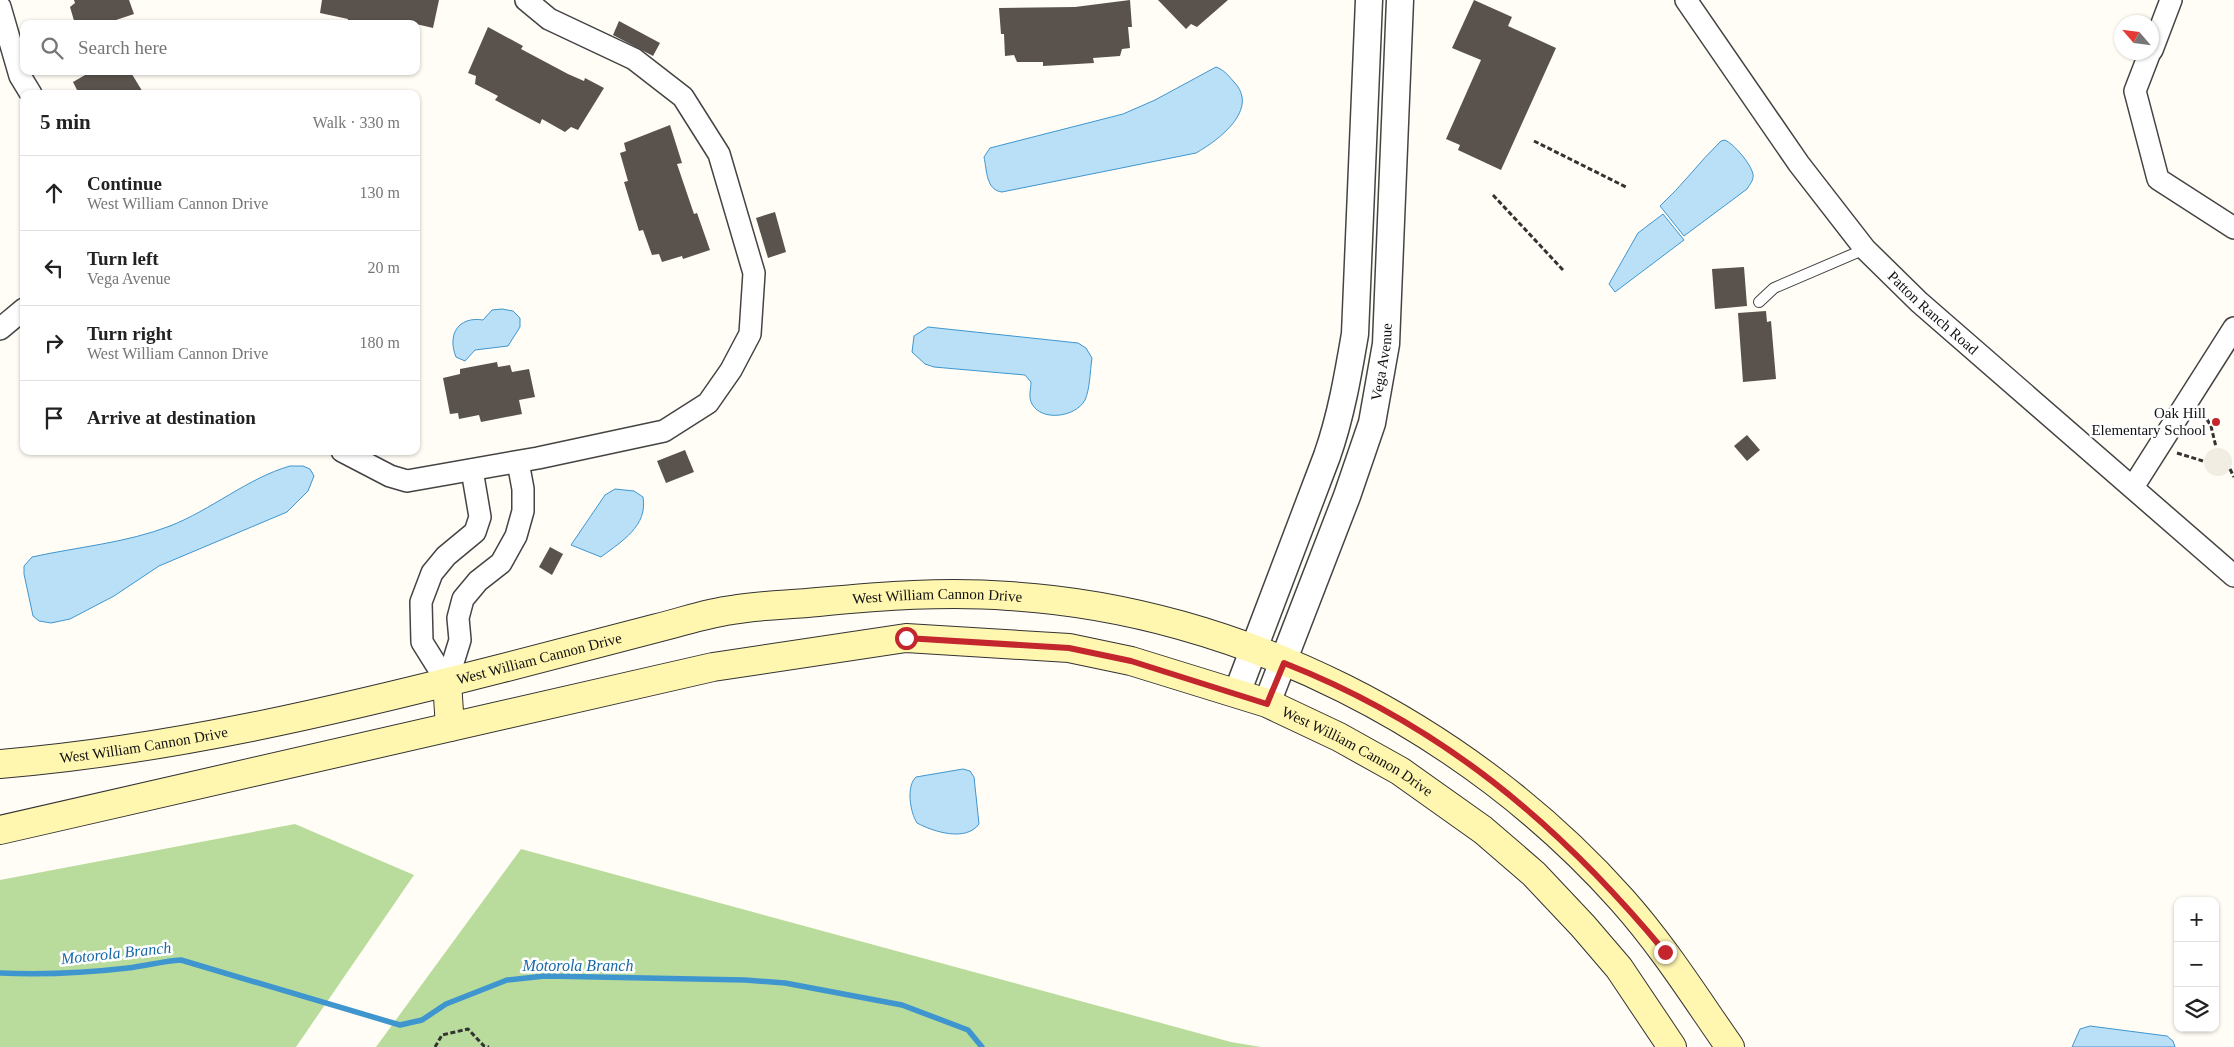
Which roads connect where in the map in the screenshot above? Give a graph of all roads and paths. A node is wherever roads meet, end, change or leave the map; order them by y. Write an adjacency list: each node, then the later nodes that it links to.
1 (526, 0): 25 (street)
2 (1369, 0): 31 (street, Vega Avenue)
3 (1400, 0): 32 (street, Vega Avenue)
4 (1686, 0): 14 (street, Patton Ranch Road)
5 (2171, 0): 7 (street)
6 (0, 7): 9 (street)
7 (2159, 31)
8 (2147, 60): 13 (street)
9 (29, 90)
10 (1534, 141): 11 (path)
11 (1626, 187)
12 (1493, 195): 15 (path)
13 (2229, 220)
14 (1865, 249): 16 (lane); 29 (street, Patton Ranch Road)
15 (1563, 270)
16 (1759, 302)
17 (20, 312): 19 (street)
18 (2234, 328): 29 (street)
19 (0, 329)
20 (2203, 412): 21 (path)
21 (2216, 447)
22 (2176, 453): 24 (path)
23 (350, 455): 27 (street)
24 (2203, 461)
25 (518, 462): 27 (street); 33 (street)
26 (2230, 469): 28 (path)
27 (472, 470): 33 (street)
28 (2234, 477)
29 (2133, 487): 30 (street, Patton Ranch Road)
30 (2234, 576)
31 (1253, 650): 32 (main road, West William Cannon Drive); 33 (main road, West William Cannon Drive); 34 (street, Vega Avenue)
32 (1284, 663): 35 (street, Vega Avenue); 42 (main road, West William Cannon Drive)
33 (447, 682): 36 (main road); 37 (main road, West William Cannon Drive)
34 (1237, 692): 35 (main road, West William Cannon Drive); 36 (main road, West William Cannon Drive)
35 (1267, 704): 41 (main road, West William Cannon Drive)
36 (450, 727): 38 (main road, West William Cannon Drive)
37 (0, 764)
38 (0, 830)
39 (436, 1047): 40 (path)
40 (489, 1047)
41 (1672, 1047)
42 (1730, 1047)

